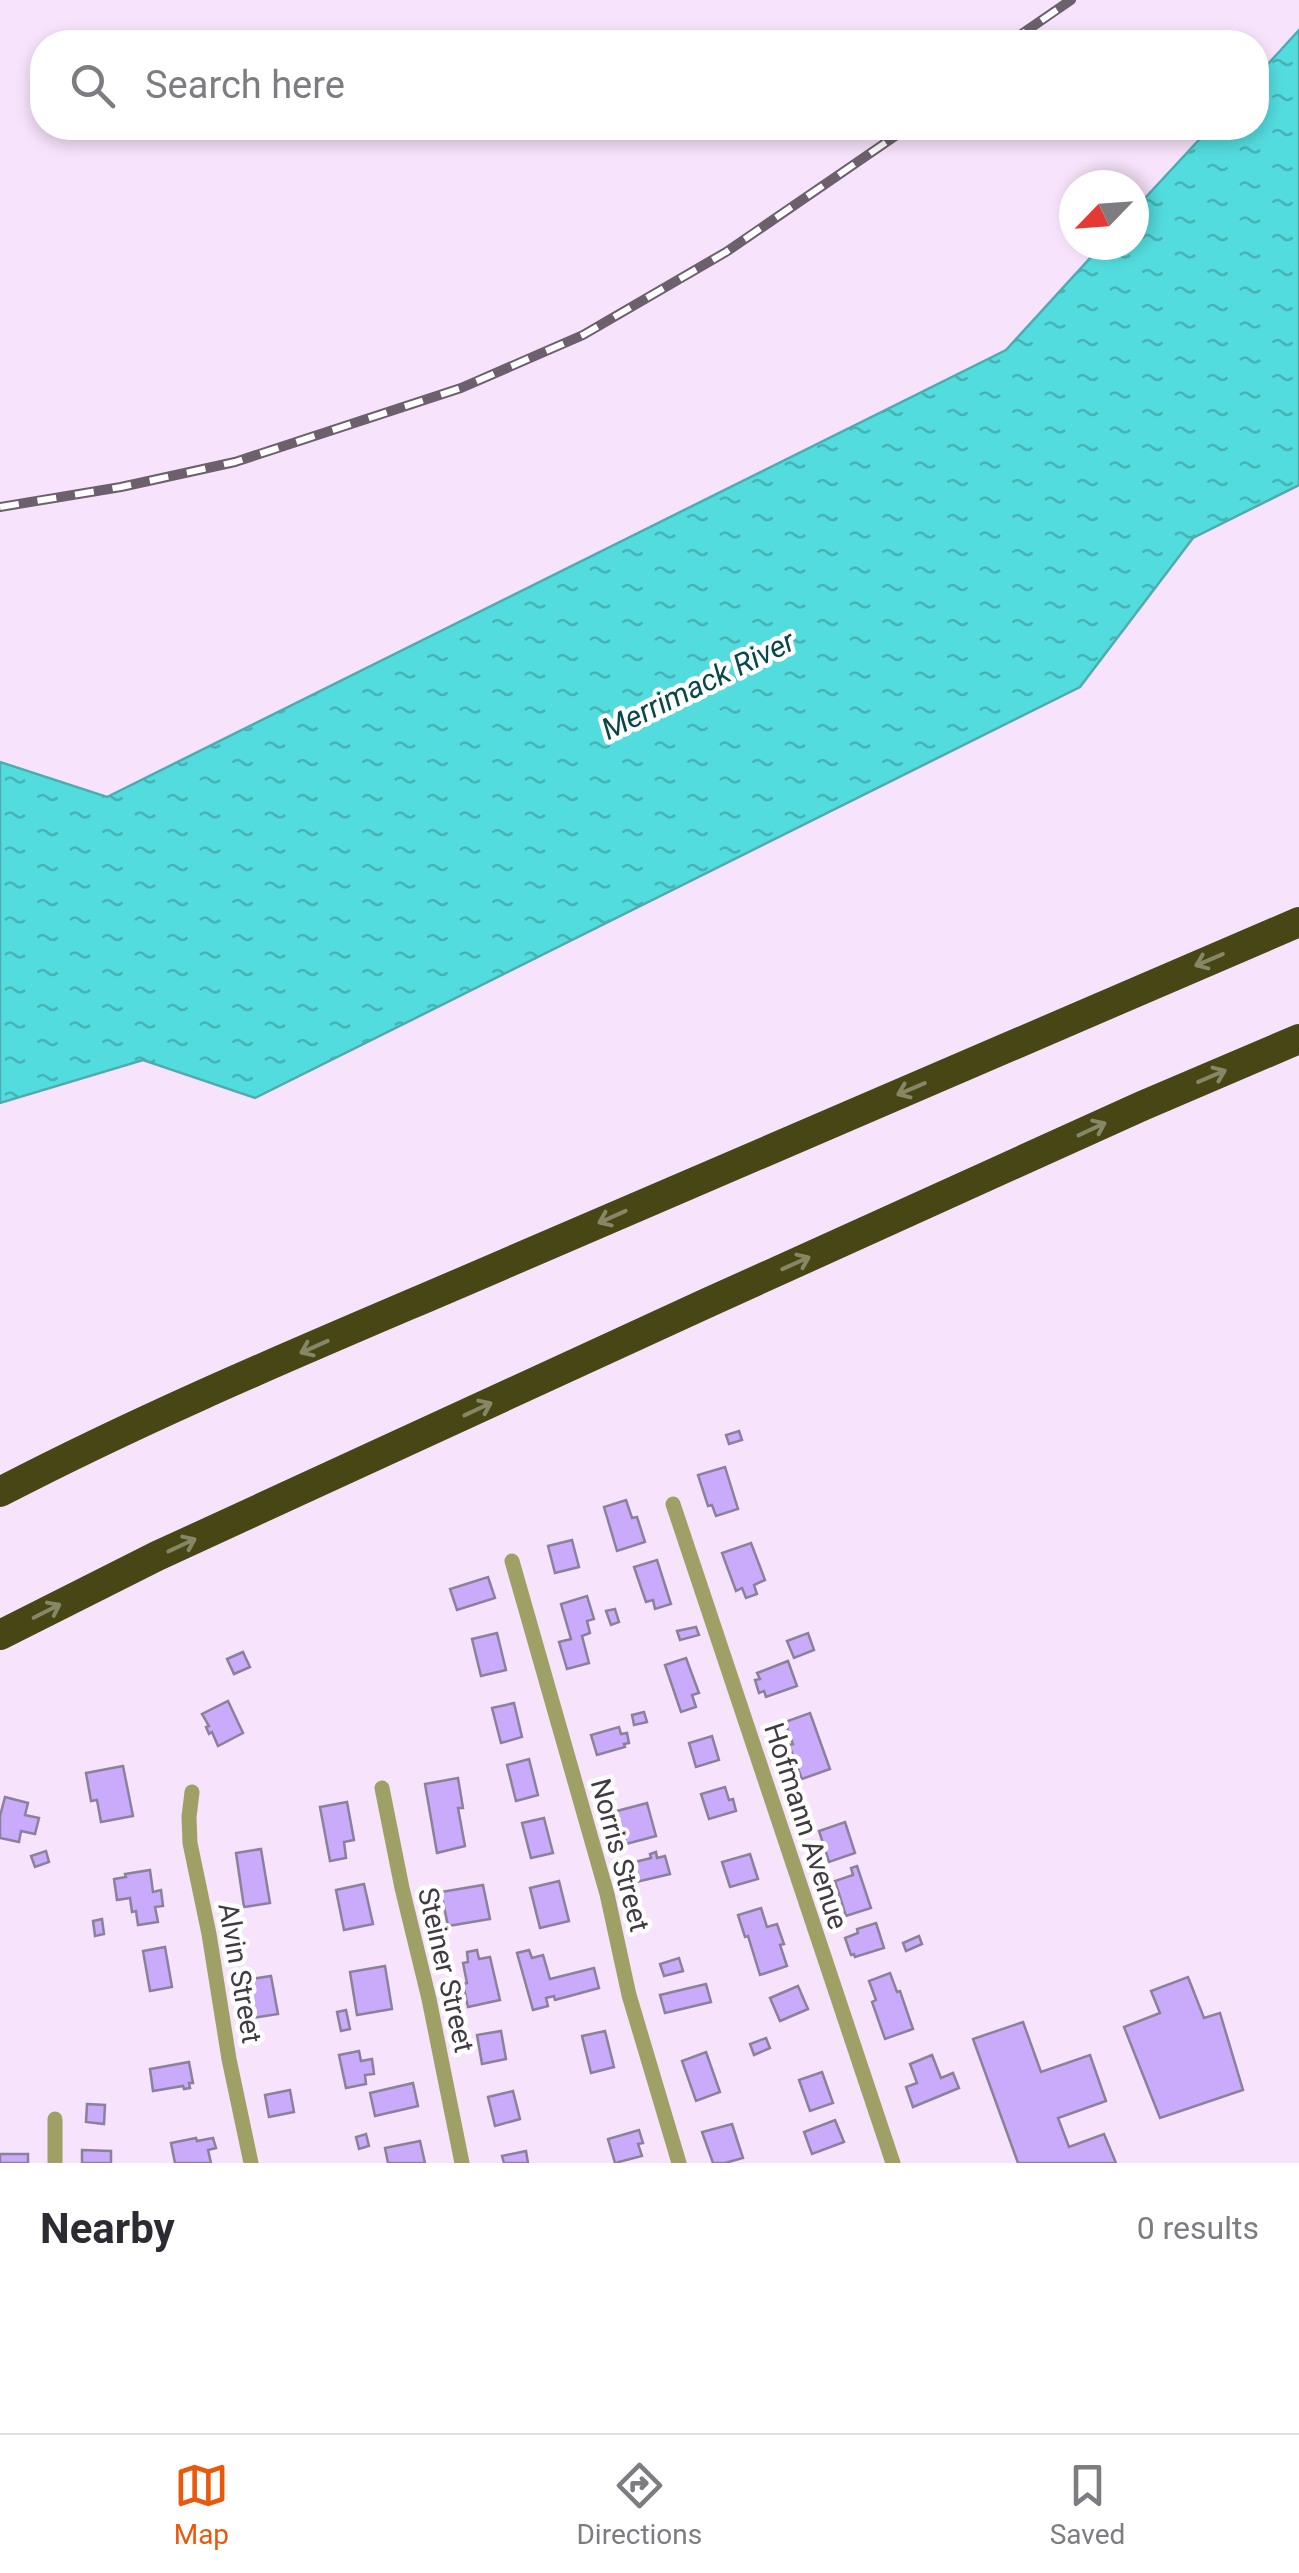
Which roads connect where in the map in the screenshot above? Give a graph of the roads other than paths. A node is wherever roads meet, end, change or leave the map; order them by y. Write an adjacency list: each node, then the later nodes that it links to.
1 (1299, 922): 3 (highway, one-way to 3)
2 (1294, 1042): 6 (highway, one-way to 2)
3 (0, 1492)
4 (672, 1504): 14 (street, Hofmann Avenue)
5 (512, 1560): 13 (street, Norris Street)
6 (0, 1635)
7 (382, 1788): 12 (street, Steiner Street)
8 (192, 1792): 11 (street, Alvin Street)
9 (55, 2119): 10 (street)
10 (55, 2163)
11 (251, 2163)
12 (462, 2163)
13 (679, 2163)
14 (893, 2163)

